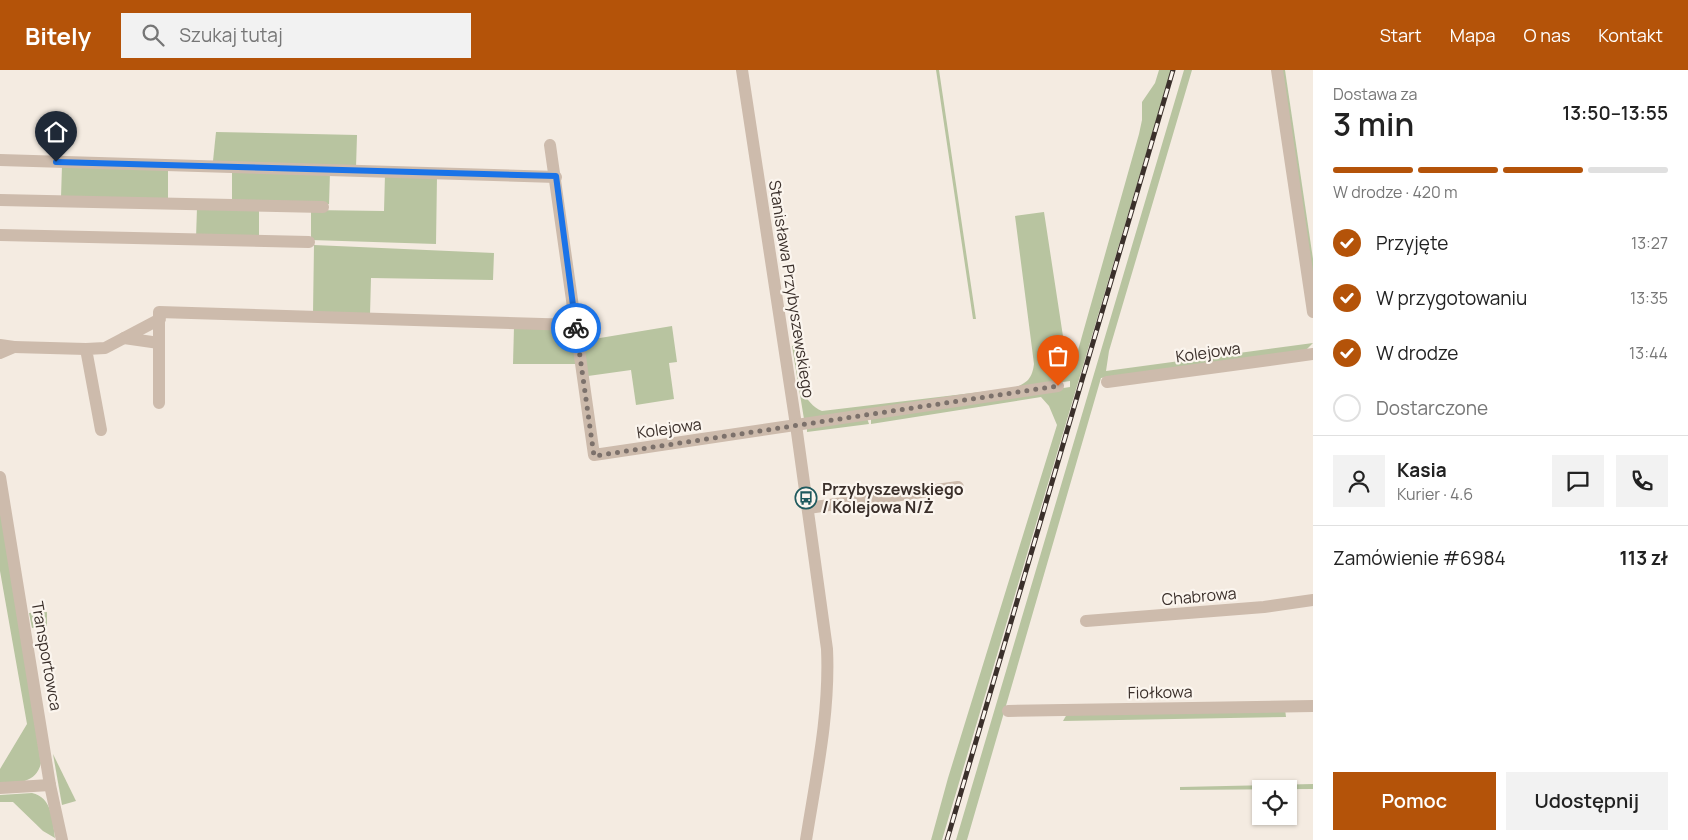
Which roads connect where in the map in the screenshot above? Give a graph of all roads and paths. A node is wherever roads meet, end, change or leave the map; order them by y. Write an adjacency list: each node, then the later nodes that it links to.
1 (742, 70): 23 (street, Stanisława Przybyszewskiego)
2 (1278, 70): 10 (street)
3 (550, 145): 5 (street, Kolejowa)
4 (0, 160): 5 (street)
5 (556, 176): 12 (street, Kolejowa)
6 (0, 200): 7 (street)
7 (323, 207)
8 (0, 235): 9 (street)
9 (309, 242)
10 (1313, 312)
11 (160, 319): 12 (street); 13 (street); 14 (street)
12 (576, 325): 23 (street, Kolejowa)
13 (124, 338): 14 (street); 17 (street)
14 (159, 343): 22 (street)
15 (0, 346): 16 (street)
16 (14, 347): 17 (street); 18 (street)
17 (86, 349): 24 (street)
18 (0, 353)
19 (1313, 354): 20 (street, Kolejowa)
20 (1107, 382)
21 (1058, 386): 23 (street, Kolejowa)
22 (159, 403)
23 (796, 425): 27 (street, Stanisława Przybyszewskiego)
24 (101, 430)
25 (0, 477): 32 (street, Transportowca)
26 (958, 487): 27 (street)
27 (808, 508): 35 (street, Stanisława Przybyszewskiego)
28 (1313, 600): 29 (street, Chabrowa)
29 (1086, 621)
30 (1313, 706): 31 (street, Fiołkowa)
31 (1008, 711)
32 (50, 785): 33 (street); 34 (street, Transportowca)
33 (0, 788)
34 (62, 840)
35 (806, 840)

